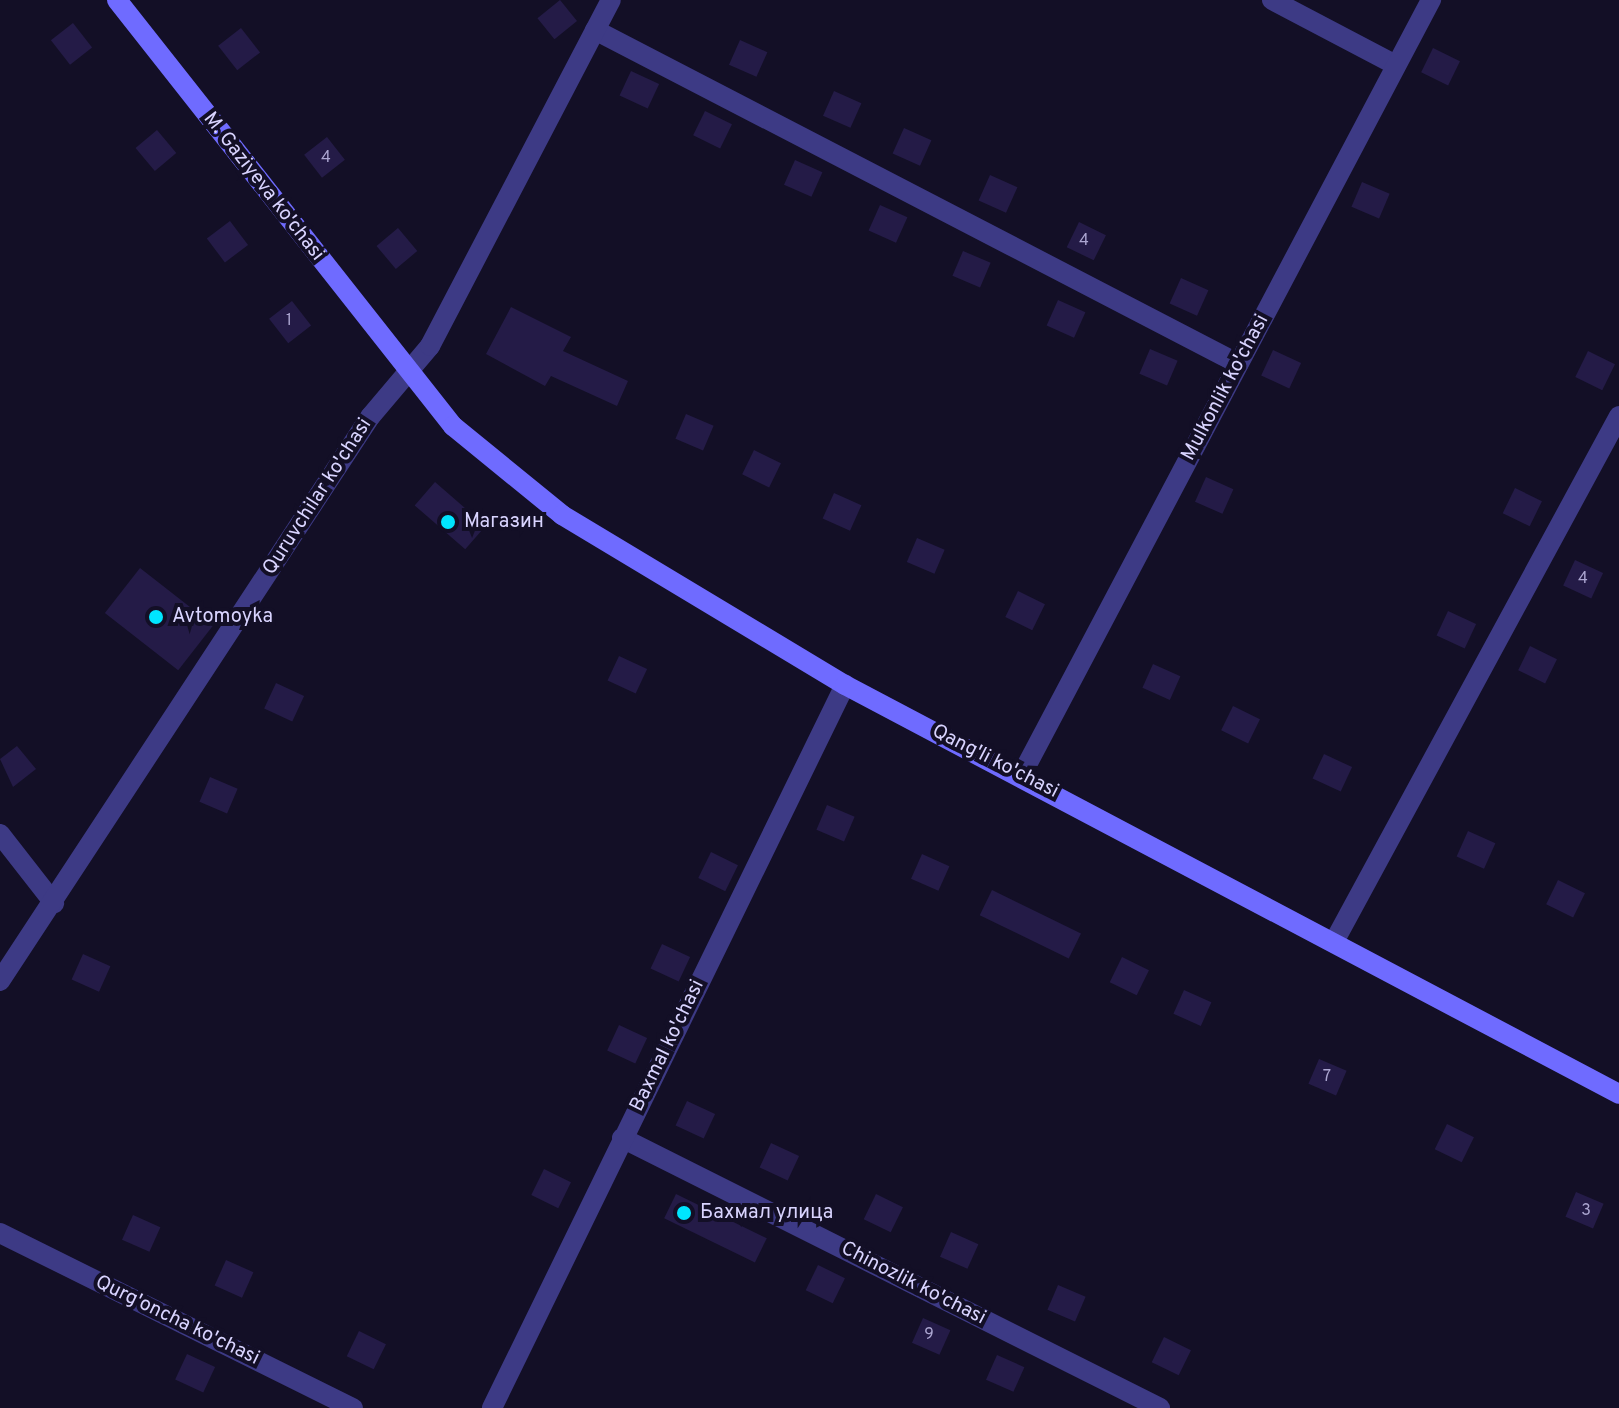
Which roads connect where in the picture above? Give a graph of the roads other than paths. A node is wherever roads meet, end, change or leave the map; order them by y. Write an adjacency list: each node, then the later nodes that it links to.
1 (117, 0): 8 (street, M. Gaziyeva ko'chasi)
2 (611, 0): 5 (street, Quruvchilar ko'chasi)
3 (1272, 0): 6 (street)
4 (1431, 0): 6 (street, Mulkonlik ko'chasi)
5 (595, 30): 7 (street); 8 (street, Quruvchilar ko'chasi)
6 (1396, 65): 7 (street, Mulkonlik ko'chasi)
7 (1239, 364): 11 (street, Mulkonlik ko'chasi)
8 (410, 374): 10 (street, Qang'li ko'chasi); 13 (street, Quruvchilar ko'chasi)
9 (1619, 416): 14 (street)
10 (845, 685): 11 (street, Qang'li ko'chasi); 17 (street, Baхmal ko'chasi)
11 (1021, 776): 14 (street, Qang'li ko'chasi)
12 (0, 834): 13 (street)
13 (54, 903): 15 (street, Quruvchilar ko'chasi)
14 (1335, 940): 16 (street, Qang'li ko'chasi)
15 (0, 981)
16 (1619, 1094)
17 (622, 1138): 20 (street, Baхmal ko'chasi); 21 (street, Сhinozlik ko'chasi)
18 (0, 1233): 19 (street, Qurg'oncha ko'chasi)
19 (353, 1408)
20 (492, 1408)
21 (1160, 1408)

